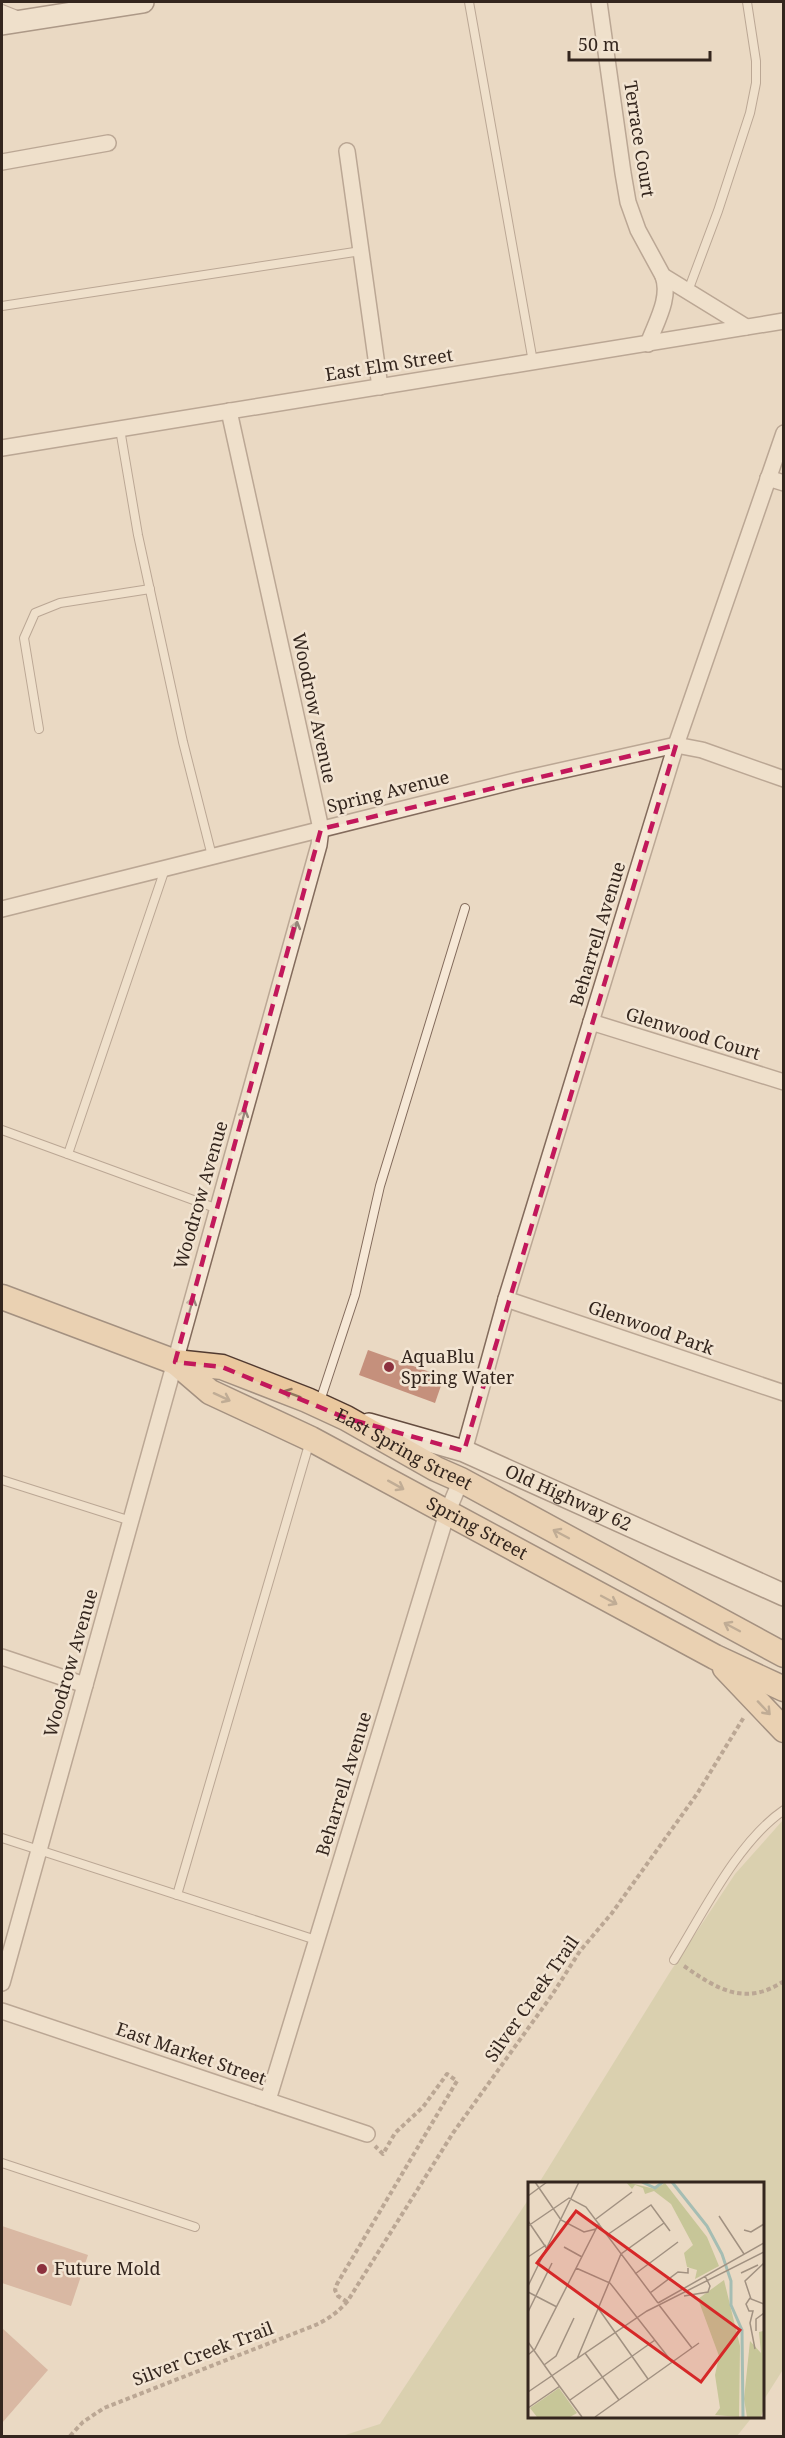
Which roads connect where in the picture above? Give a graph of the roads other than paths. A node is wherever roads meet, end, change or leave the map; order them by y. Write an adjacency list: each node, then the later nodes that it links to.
1 (143, 2): 6 (street)
2 (469, 2): 18 (lane)
3 (599, 2): 12 (street, Terrace Court)
4 (747, 2): 13 (lane)
5 (2, 9): 6 (lane)
6 (29, 19): 7 (street)
7 (2, 24)
8 (108, 143): 10 (street)
9 (347, 151): 11 (street)
10 (2, 162)
11 (361, 251): 14 (lane); 19 (street)
12 (663, 276): 13 (street); 17 (street, Terrace Court)
13 (688, 291): 16 (street)
14 (2, 306)
15 (783, 321): 16 (street, East Elm Street)
16 (746, 327): 17 (street, East Elm Street)
17 (648, 344): 18 (street, East Elm Street)
18 (533, 362): 19 (street, East Elm Street)
19 (380, 387): 20 (street, East Elm Street)
20 (229, 411): 21 (street, East Elm Street); 30 (street, Woodrow Avenue)
21 (120, 429): 23 (street, East Elm Street); 26 (lane)
22 (783, 433): 24 (street, Beharrell Avenue)
23 (2, 448)
24 (768, 478): 25 (street); 28 (street, Beharrell Avenue)
25 (783, 483)
26 (150, 589): 27 (lane); 31 (lane)
27 (39, 729)
28 (676, 746): 29 (street, Spring Avenue); 30 (street, Spring Avenue); 35 (street, Beharrell Avenue)
29 (783, 778)
30 (321, 829): 31 (street, Spring Avenue); 39 (street, Woodrow Avenue, one-way to 30)
31 (212, 856): 32 (street, Spring Avenue)
32 (166, 868): 34 (street, Spring Avenue); 38 (lane)
33 (465, 908): 44 (lane)
34 (2, 909)
35 (591, 1022): 36 (street, Glenwood Court); 41 (street, Beharrell Avenue)
36 (783, 1083)
37 (2, 1130): 38 (lane)
38 (68, 1154): 39 (lane)
39 (218, 1209): 42 (street, Woodrow Avenue, one-way to 39)
40 (2, 1298): 42 (main road, East Spring Street)
41 (507, 1299): 43 (street, Glenwood Park); 47 (street, Beharrell Avenue)
42 (175, 1362): 44 (main road, East Spring Street, one-way to 42); 46 (main road, Spring Street, one-way to 46); 51 (street, Woodrow Avenue)
43 (783, 1393)
44 (318, 1405): 45 (main road, East Spring Street)
45 (346, 1418): 47 (street, Old Highway 62); 49 (main road, East Spring Street)
46 (311, 1439): 50 (main road, Spring Street, one-way to 50); 62 (lane)
47 (464, 1451): 52 (street, Old Highway 62)
48 (2, 1480): 51 (lane)
49 (461, 1480): 50 (street, Beharrell Avenue); 53 (main road, East Spring Street, one-way to 49)
50 (447, 1513): 55 (main road, Spring Street, one-way to 55); 63 (street, Beharrell Avenue)
51 (131, 1521): 56 (street, Woodrow Avenue)
52 (783, 1595)
53 (783, 1655)
54 (2, 1657): 56 (street)
55 (715, 1657): 57 (main road, Spring Street); 58 (main road, one-way to 58)
56 (85, 1685): 61 (street, Woodrow Avenue)
57 (783, 1689)
58 (783, 1730)
59 (783, 1810): 64 (lane)
60 (2, 1838): 61 (lane)
61 (39, 1850): 62 (lane); 65 (street, Woodrow Avenue)
62 (177, 1895): 63 (lane)
63 (316, 1940): 67 (street, Beharrell Avenue)
64 (674, 1960)
65 (2, 1983)
66 (2, 2011): 67 (street, East Market Street)
67 (268, 2100): 68 (street, East Market Street)
68 (371, 2139)
69 (2, 2163): 70 (lane)
70 (195, 2227)

